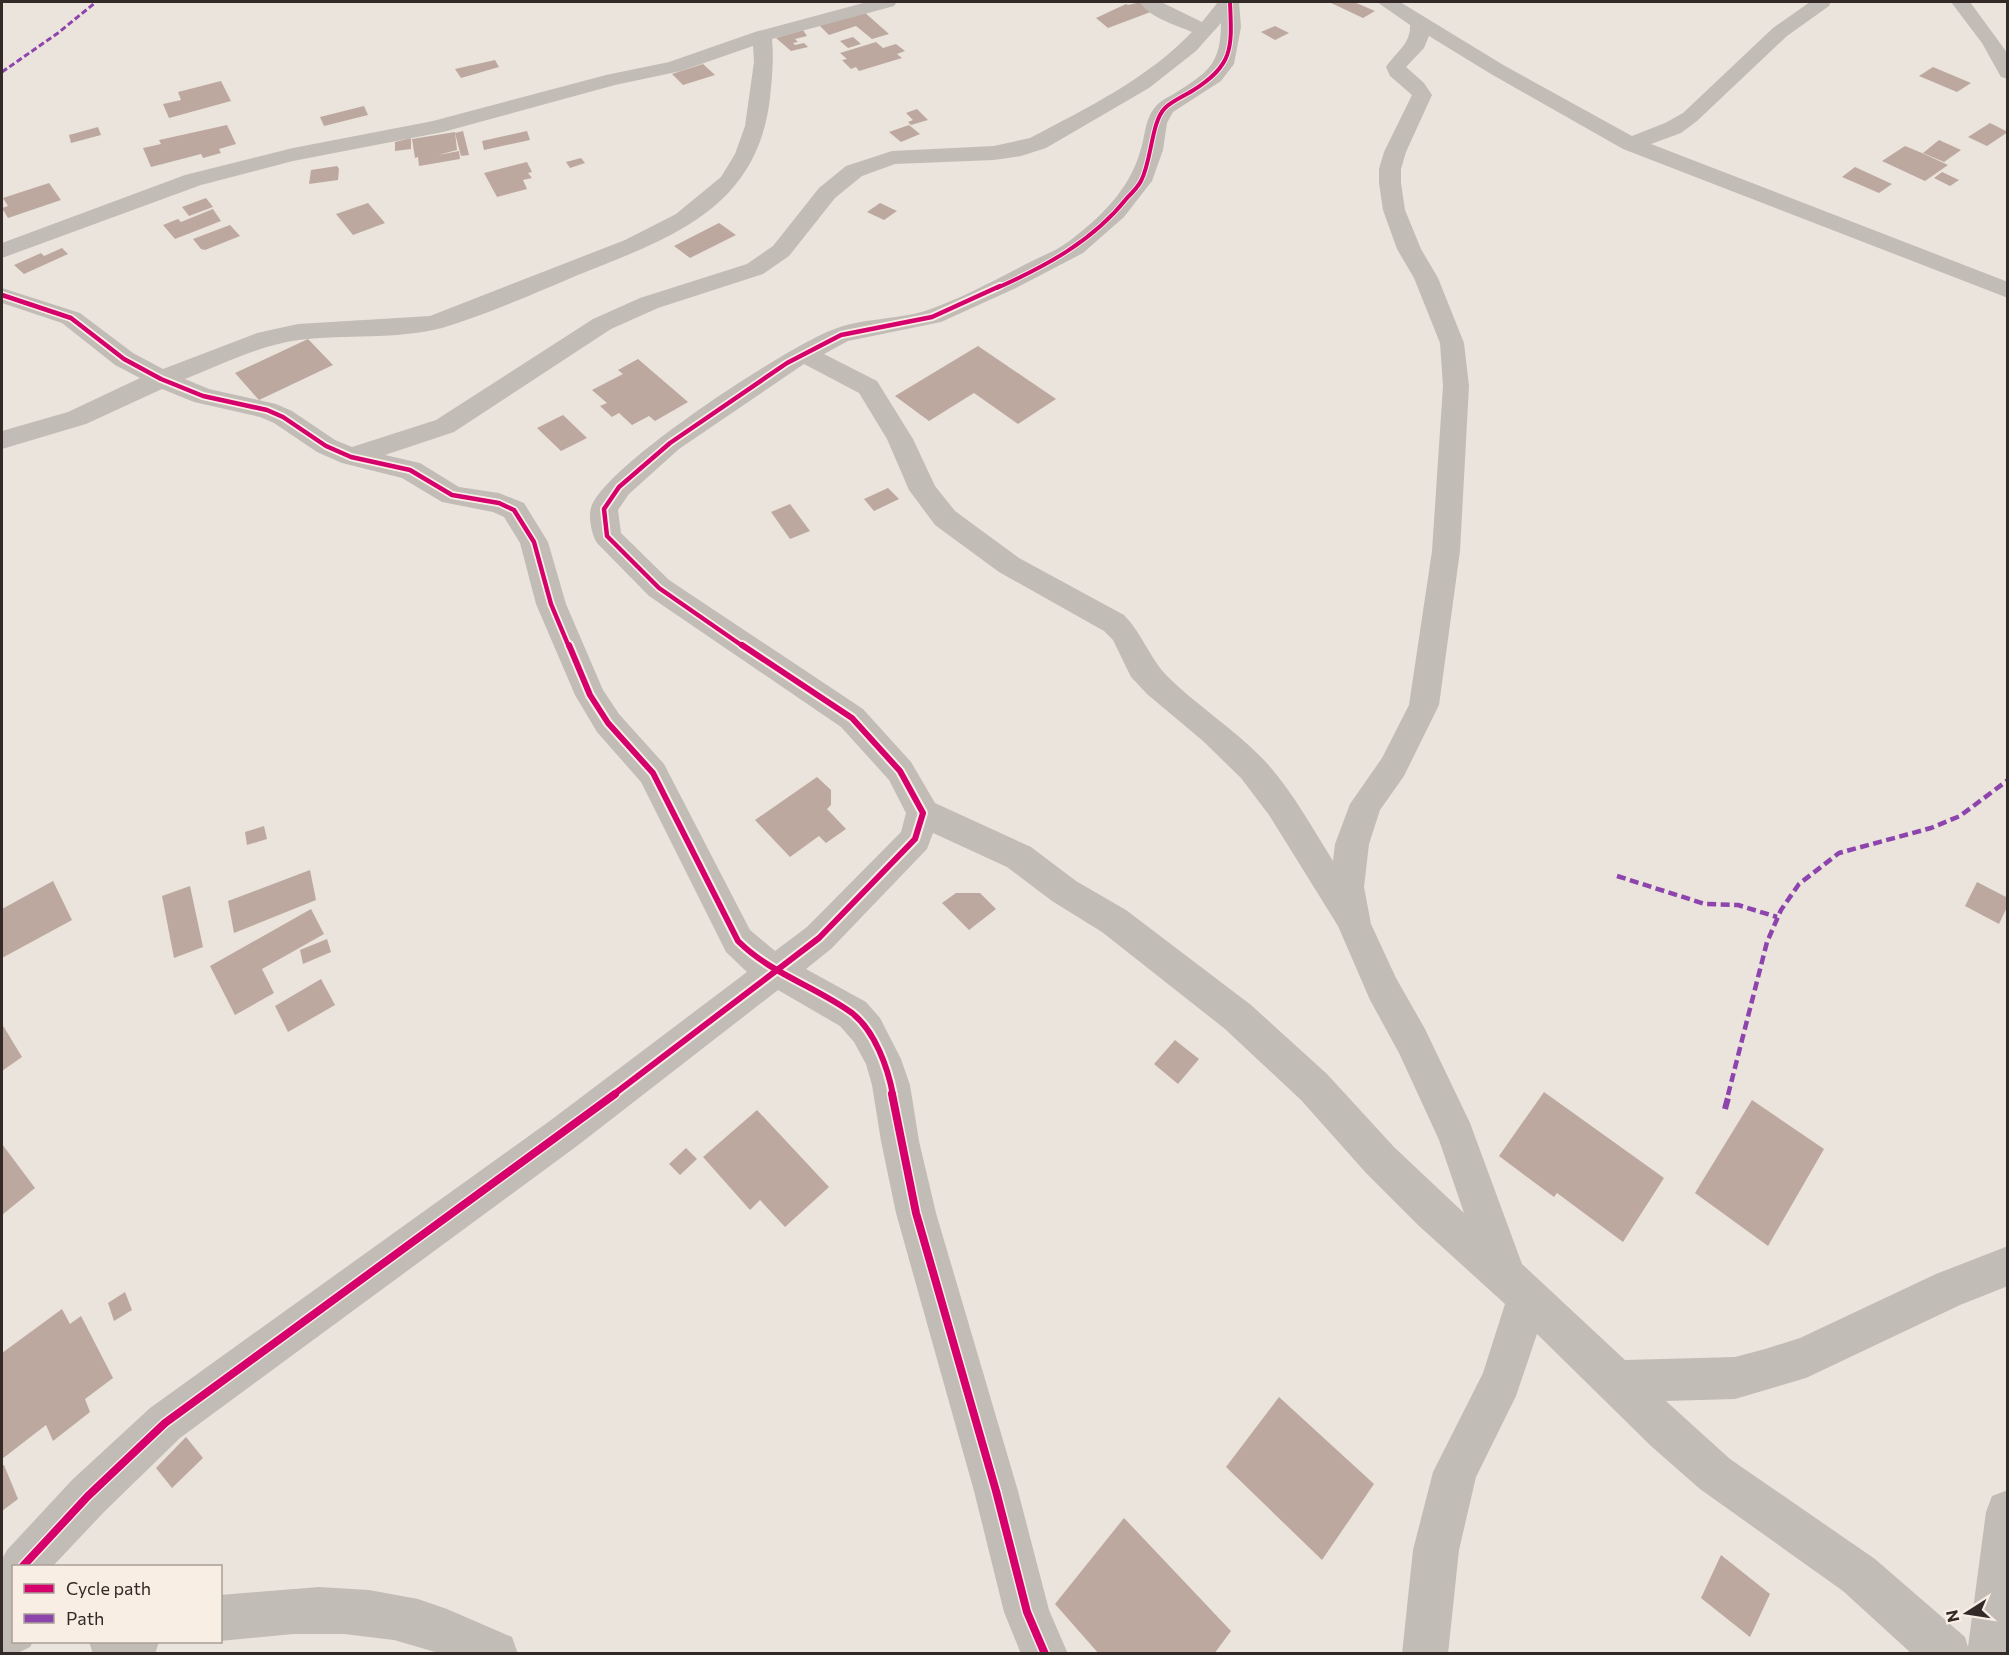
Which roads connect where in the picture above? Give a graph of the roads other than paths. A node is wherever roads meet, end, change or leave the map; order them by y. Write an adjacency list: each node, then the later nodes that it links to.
1 (887, 2): 9 (street)
2 (1149, 2): 8 (street)
3 (1228, 2): 8 (street); 15 (street)
4 (1387, 2): 7 (street)
5 (1822, 2): 11 (street)
6 (1960, 2): 10 (street)
7 (1420, 24): 11 (street); 20 (street)
8 (1205, 32): 18 (street)
9 (762, 36): 12 (street); 16 (street)
10 (2007, 73)
11 (1630, 144): 13 (street)
12 (2, 251)
13 (2007, 291)
14 (2, 295): 16 (street)
15 (804, 354): 19 (street); 20 (street)
16 (161, 379): 17 (street); 18 (street)
17 (2, 440)
18 (351, 457): 21 (street)
19 (923, 813): 21 (street); 23 (street)
20 (1354, 924): 23 (street)
21 (778, 970): 26 (street); 31 (street)
22 (2007, 1266): 24 (street)
23 (1517, 1288): 24 (street); 32 (street)
24 (1617, 1381): 33 (street)
25 (2007, 1512): 34 (street)
26 (24, 1565)
27 (12, 1579): 28 (street)
28 (2, 1591)
29 (222, 1618): 30 (street)
30 (495, 1653)
31 (1046, 1653)
32 (1425, 1653)
33 (1948, 1653)
34 (1991, 1653)

